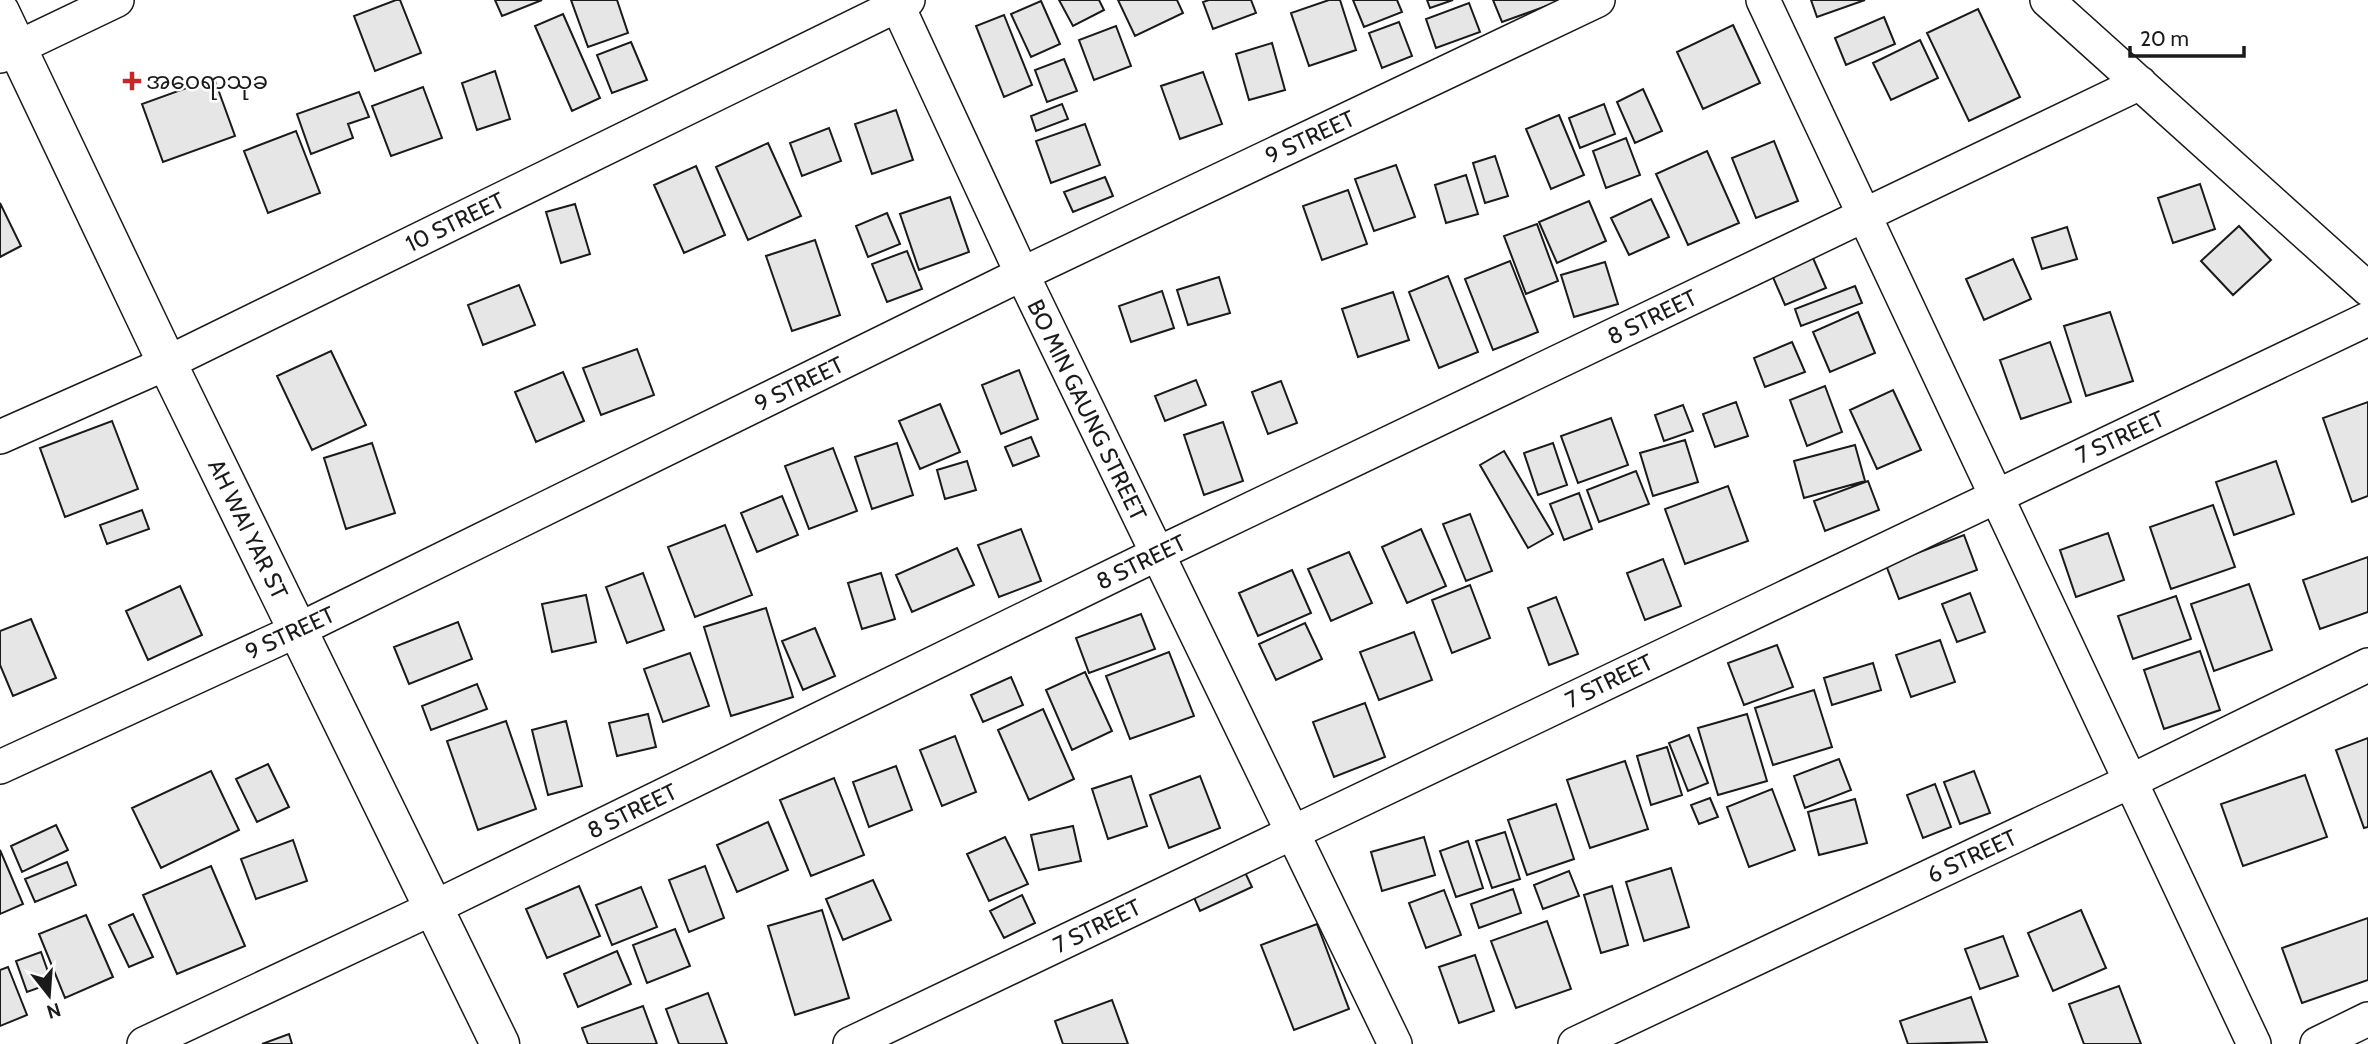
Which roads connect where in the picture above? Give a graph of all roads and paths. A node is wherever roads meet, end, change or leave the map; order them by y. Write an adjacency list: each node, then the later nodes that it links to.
1 (117, 0): 7 (street)
2 (1598, 0): 10 (street, 9 STREET)
3 (1763, 0): 9 (street)
4 (2047, 0): 8 (street)
5 (900, 2): 10 (street, BO MIN GAUNG STREET); 13 (street, 10 STREET)
6 (0, 12): 7 (street, AH WAI YAR ST)
7 (9, 51): 13 (street, AH WAI YAR ST)
8 (2140, 83): 9 (street, 8 STREET); 11 (street)
9 (1864, 215): 15 (street); 16 (street, 8 STREET)
10 (1022, 274): 16 (street, BO MIN GAUNG STREET); 17 (street, 9 STREET)
11 (2368, 289)
12 (2368, 319): 15 (street, 7 STREET)
13 (167, 363): 14 (street, 10 STREET); 17 (street, AH WAI YAR ST)
14 (0, 437)
15 (1996, 496): 20 (street); 21 (street, 7 STREET)
16 (1157, 554): 21 (street, BO MIN GAUNG STREET); 22 (street, 8 STREET)
17 (298, 631): 19 (street, 9 STREET); 22 (street, AH WAI YAR ST)
18 (2368, 666): 20 (street, 6 STREET)
19 (0, 767)
20 (2131, 781): 28 (street, 6 STREET); 29 (street)
21 (1292, 832): 26 (street, 7 STREET); 27 (street, BO MIN GAUNG STREET)
22 (433, 908): 24 (street, 8 STREET); 25 (street, AH WAI YAR ST)
23 (2368, 1019): 30 (street)
24 (144, 1044)
25 (500, 1044)
26 (850, 1044)
27 (1395, 1044)
28 (1575, 1044)
29 (2254, 1044)
30 (2317, 1044)

